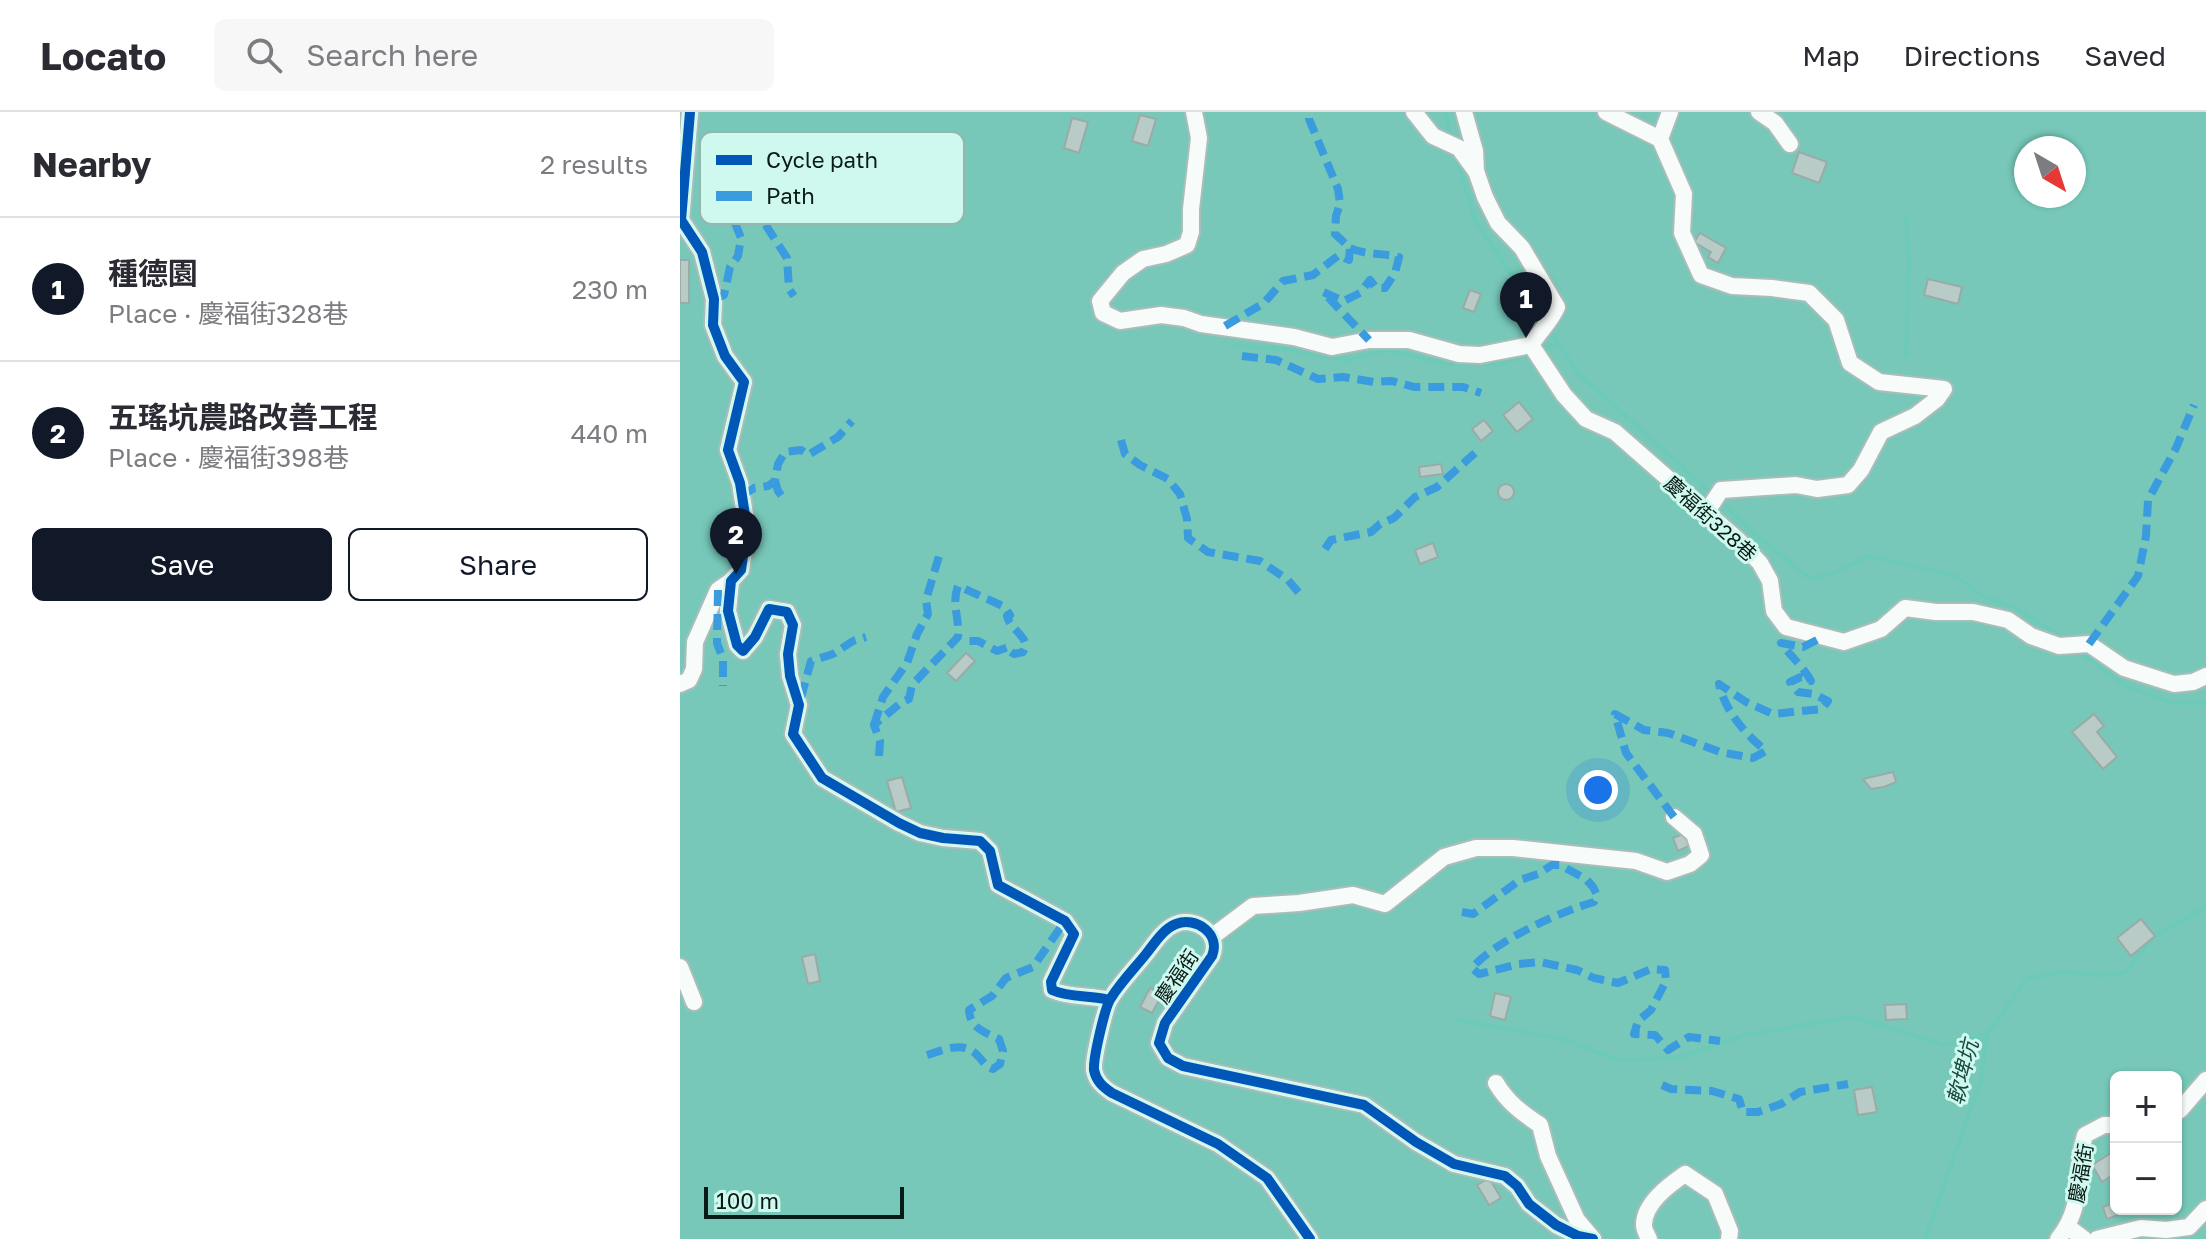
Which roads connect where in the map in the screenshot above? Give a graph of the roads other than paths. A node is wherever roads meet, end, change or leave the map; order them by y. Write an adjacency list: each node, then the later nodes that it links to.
1 (690, 112): 11 (street)
2 (1194, 112): 12 (street)
3 (1414, 112): 10 (street)
4 (1464, 112): 10 (street)
5 (1606, 112): 8 (street)
6 (1670, 112): 8 (street)
7 (1759, 112): 9 (street)
8 (1660, 139): 13 (street, 慶福街328巷)
9 (1790, 144)
10 (1476, 171): 12 (street)
11 (681, 221): 14 (street)
12 (1533, 350): 13 (street, 慶福街328巷)
13 (1713, 502): 15 (street, 慶福街328巷)
14 (731, 581): 16 (street); 20 (street)
15 (2206, 676)
16 (680, 684)
17 (1674, 817): 18 (street)
18 (1213, 936): 20 (street, 慶福街); 29 (street, 慶福街)
19 (680, 967): 21 (street)
20 (1109, 1000): 28 (street, 慶福街)
21 (694, 1002)
22 (2206, 1080): 24 (street)
23 (1496, 1083): 29 (street)
24 (2182, 1108)
25 (2110, 1125): 27 (street, 慶福街)
26 (2206, 1209): 33 (street)
27 (2063, 1233): 32 (street)
28 (1310, 1239)
29 (1593, 1239)
30 (1649, 1239): 31 (street)
31 (1729, 1239)
32 (2084, 1239)
33 (2097, 1239)

